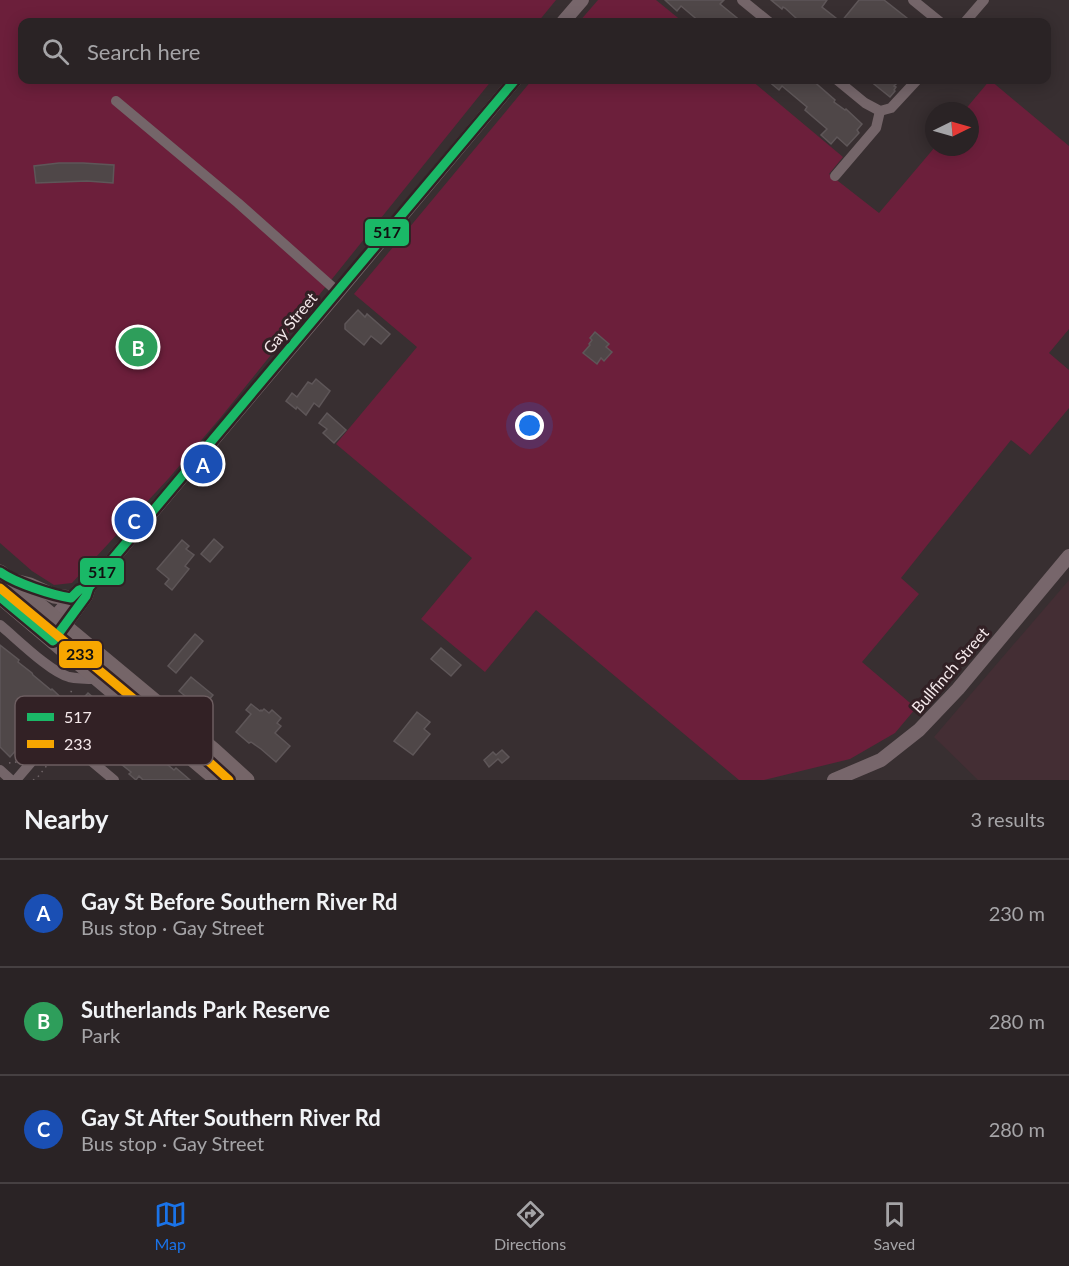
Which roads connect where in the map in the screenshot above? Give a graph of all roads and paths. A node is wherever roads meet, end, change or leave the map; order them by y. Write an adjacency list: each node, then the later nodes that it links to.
1 (582, 0): 5 (main road)
2 (742, 0): 6 (street)
3 (913, 0): 7 (street)
4 (984, 0): 8 (street)
5 (567, 18)
6 (764, 18)
7 (935, 18)
8 (968, 18)
9 (512, 84): 15 (main road, Gay Street)
10 (842, 84): 13 (street)
11 (913, 84): 13 (street)
12 (116, 101): 15 (street)
13 (880, 111): 14 (street)
14 (835, 176)
15 (338, 292): 18 (main road, Gay Street)
16 (1069, 556): 39 (main road, Bullfinch Street)
17 (5, 576): 20 (main road); 21 (main road)
18 (88, 587): 20 (main road, Gay Street); 21 (main road, Gay Street)
19 (0, 597): 23 (main road)
20 (71, 598): 21 (main road, Gay Street)
21 (59, 622): 23 (main road, Gay Street); 28 (main road)
22 (0, 625): 24 (street)
23 (48, 636): 25 (main road)
24 (70, 677): 25 (street); 26 (path)
25 (98, 680): 27 (main road)
26 (69, 696)
27 (117, 696)
28 (149, 696)
29 (213, 749): 38 (main road)
30 (29, 765): 35 (street)
31 (96, 765): 36 (street)
32 (200, 765): 37 (main road)
33 (3, 767): 34 (street)
34 (11, 780)
35 (16, 780)
36 (114, 780)
37 (218, 780)
38 (248, 780)
39 (834, 780)

